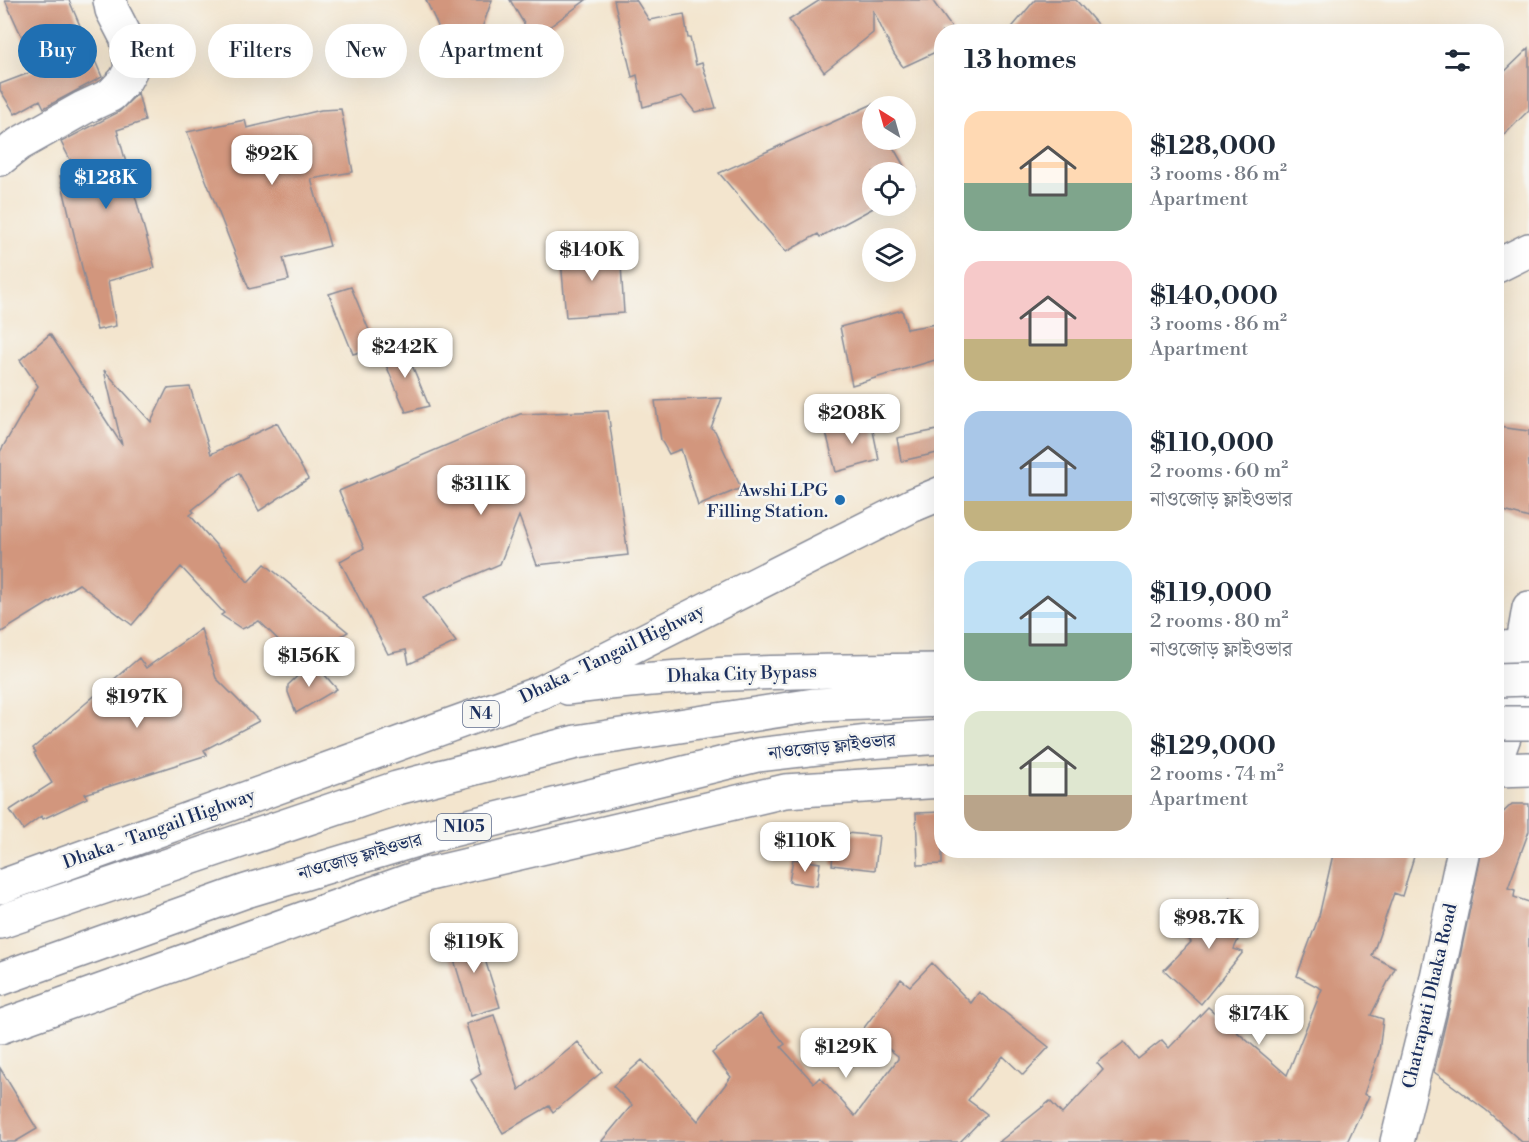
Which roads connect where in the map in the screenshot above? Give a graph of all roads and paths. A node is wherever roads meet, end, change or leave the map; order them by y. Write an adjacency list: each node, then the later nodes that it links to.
1 (110, 0): 2 (main road)
2 (0, 159)
3 (1529, 250): 4 (main road)
4 (1504, 262)
5 (934, 496): 11 (main road, Dhaka - Tangail Highway / N4)
6 (1529, 608): 7 (main road)
7 (1516, 648): 15 (main road)
8 (934, 670): 11 (main road, Dhaka City Bypass)
9 (1529, 679): 10 (main road, bridge)
10 (1504, 680)
11 (543, 692): 21 (main road, Dhaka - Tangail Highway / N4)
12 (934, 700): 22 (main road)
13 (1504, 723): 14 (main road, bridge)
14 (1529, 723)
15 (1504, 737)
16 (934, 738): 23 (main road, নাওজোড় ফ্লাইওভার / N105)
17 (1529, 769): 18 (main road)
18 (1504, 770)
19 (934, 782): 24 (main road)
20 (1462, 858): 25 (main road, Chatrapati Dhaka Road)
21 (0, 886)
22 (0, 922)
23 (0, 979)
24 (0, 1027)
25 (1397, 1142)

